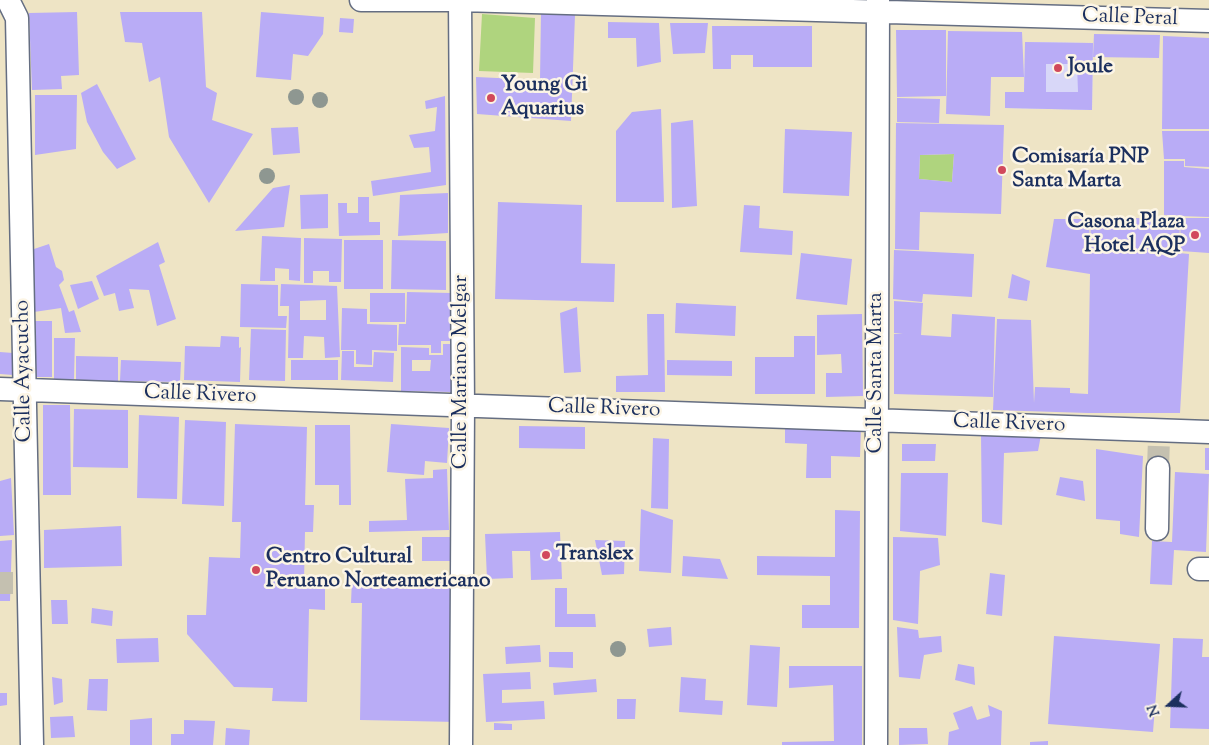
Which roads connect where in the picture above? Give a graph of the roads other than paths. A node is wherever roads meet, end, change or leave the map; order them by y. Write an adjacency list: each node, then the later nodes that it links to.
1 (8, 0): 7 (street, Calle Ayacucho)
2 (361, 0): 3 (street, Calle Peral)
3 (460, 0): 4 (street, Calle Peral); 8 (street, Calle Mariano Melgar)
4 (878, 6): 5 (street, Calle Peral); 9 (street, Calle Santa Marta)
5 (1209, 21)
6 (0, 389): 7 (street, Calle Rivero)
7 (25, 390): 8 (street, Calle Rivero); 13 (street, Calle Ayacucho)
8 (463, 405): 9 (street, Calle Rivero); 14 (street, Calle Mariano Melgar)
9 (878, 420): 10 (street, Calle Rivero); 15 (street, Calle Santa Marta)
10 (1209, 432)
11 (1158, 468): 12 (street)
12 (1157, 529)
13 (32, 745)
14 (461, 745)
15 (876, 745)

